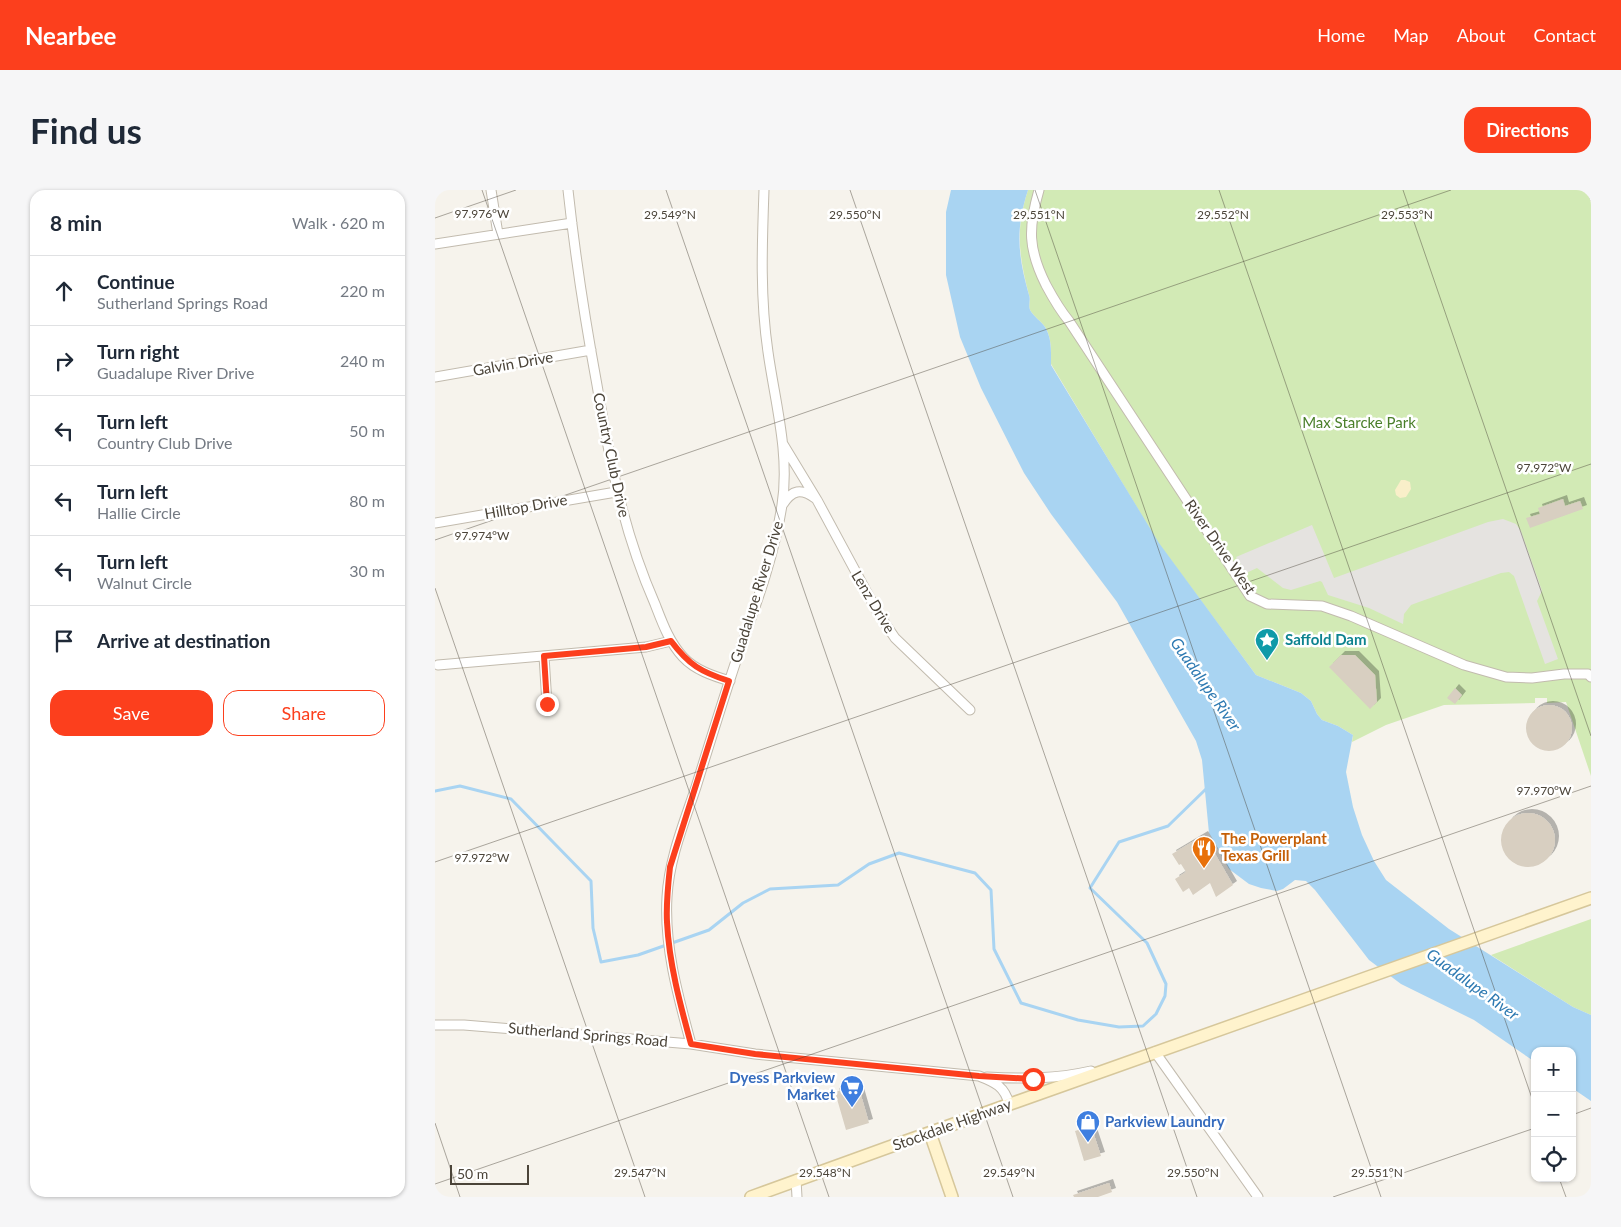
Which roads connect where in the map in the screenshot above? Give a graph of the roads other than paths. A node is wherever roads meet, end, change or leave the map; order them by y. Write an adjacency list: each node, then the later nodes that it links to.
1 (491, 190): 6 (street)
2 (568, 190): 5 (street, Country Club Drive)
3 (764, 190): 10 (street, Guadalupe River Drive)
4 (1039, 190): 18 (street, River Drive West)
5 (571, 222): 6 (street); 8 (street, Country Club Drive)
6 (498, 234): 7 (street)
7 (435, 244)
8 (591, 350): 9 (street, Galvin Drive); 11 (street, Country Club Drive)
9 (435, 377)
10 (782, 442): 12 (street, Lenz Drive); 13 (street, Guadalupe River Drive)
11 (616, 492): 14 (street, Hilltop Drive); 15 (street, Country Club Drive)
12 (817, 500): 13 (street); 21 (street, Lenz Drive)
13 (782, 505): 19 (street, Guadalupe River Drive)
14 (435, 523)
15 (671, 641): 16 (street); 19 (street, Country Club Drive)
16 (544, 656): 17 (street); 20 (street)
17 (438, 665)
18 (1591, 676)
19 (729, 681): 24 (street, Guadalupe River Drive)
20 (547, 704)
21 (970, 710)
22 (1591, 898): 25 (main road, Stockdale Highway)
23 (435, 1025): 24 (street, Sutherland Springs Road)
24 (691, 1044): 27 (street, Sutherland Springs Road)
25 (1155, 1052): 26 (main road, Stockdale Highway); 35 (street)
26 (1113, 1066): 27 (street, Sutherland Springs Road); 28 (main road, Stockdale Highway)
27 (979, 1076): 28 (street, Sutherland Springs Road)
28 (1009, 1104): 29 (main road, Stockdale Highway)
29 (929, 1133): 30 (main road, Stockdale Highway); 34 (main road)
30 (796, 1180): 31 (main road, Stockdale Highway); 33 (street)
31 (769, 1194): 32 (main road, Stockdale Highway)
32 (751, 1197)
33 (797, 1197)
34 (953, 1197)
35 (1257, 1197)

